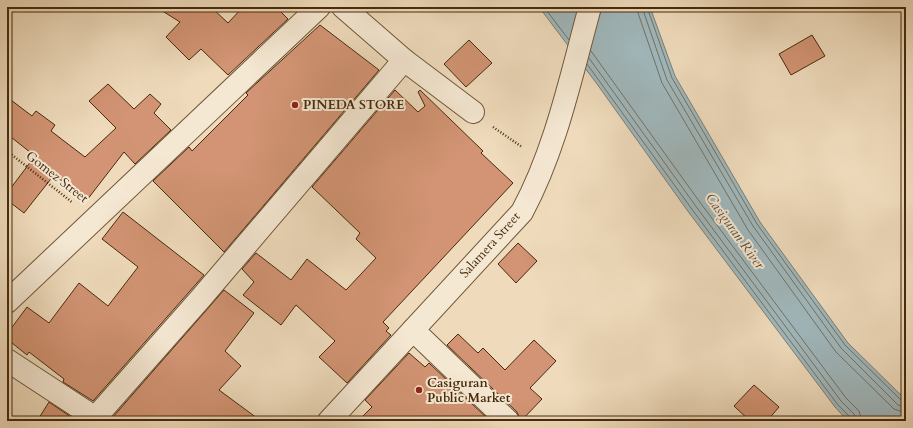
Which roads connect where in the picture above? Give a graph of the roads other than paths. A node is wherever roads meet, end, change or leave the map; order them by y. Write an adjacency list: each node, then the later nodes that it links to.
1 (319, 7): 6 (street)
2 (343, 7): 4 (street)
3 (590, 7): 7 (street, Salamera Street)
4 (404, 60): 5 (street); 9 (street)
5 (473, 112)
6 (7, 302)
7 (413, 330): 10 (street, Salamera Street); 11 (street)
8 (7, 360): 9 (street)
9 (98, 420)
10 (329, 421)
11 (508, 421)

